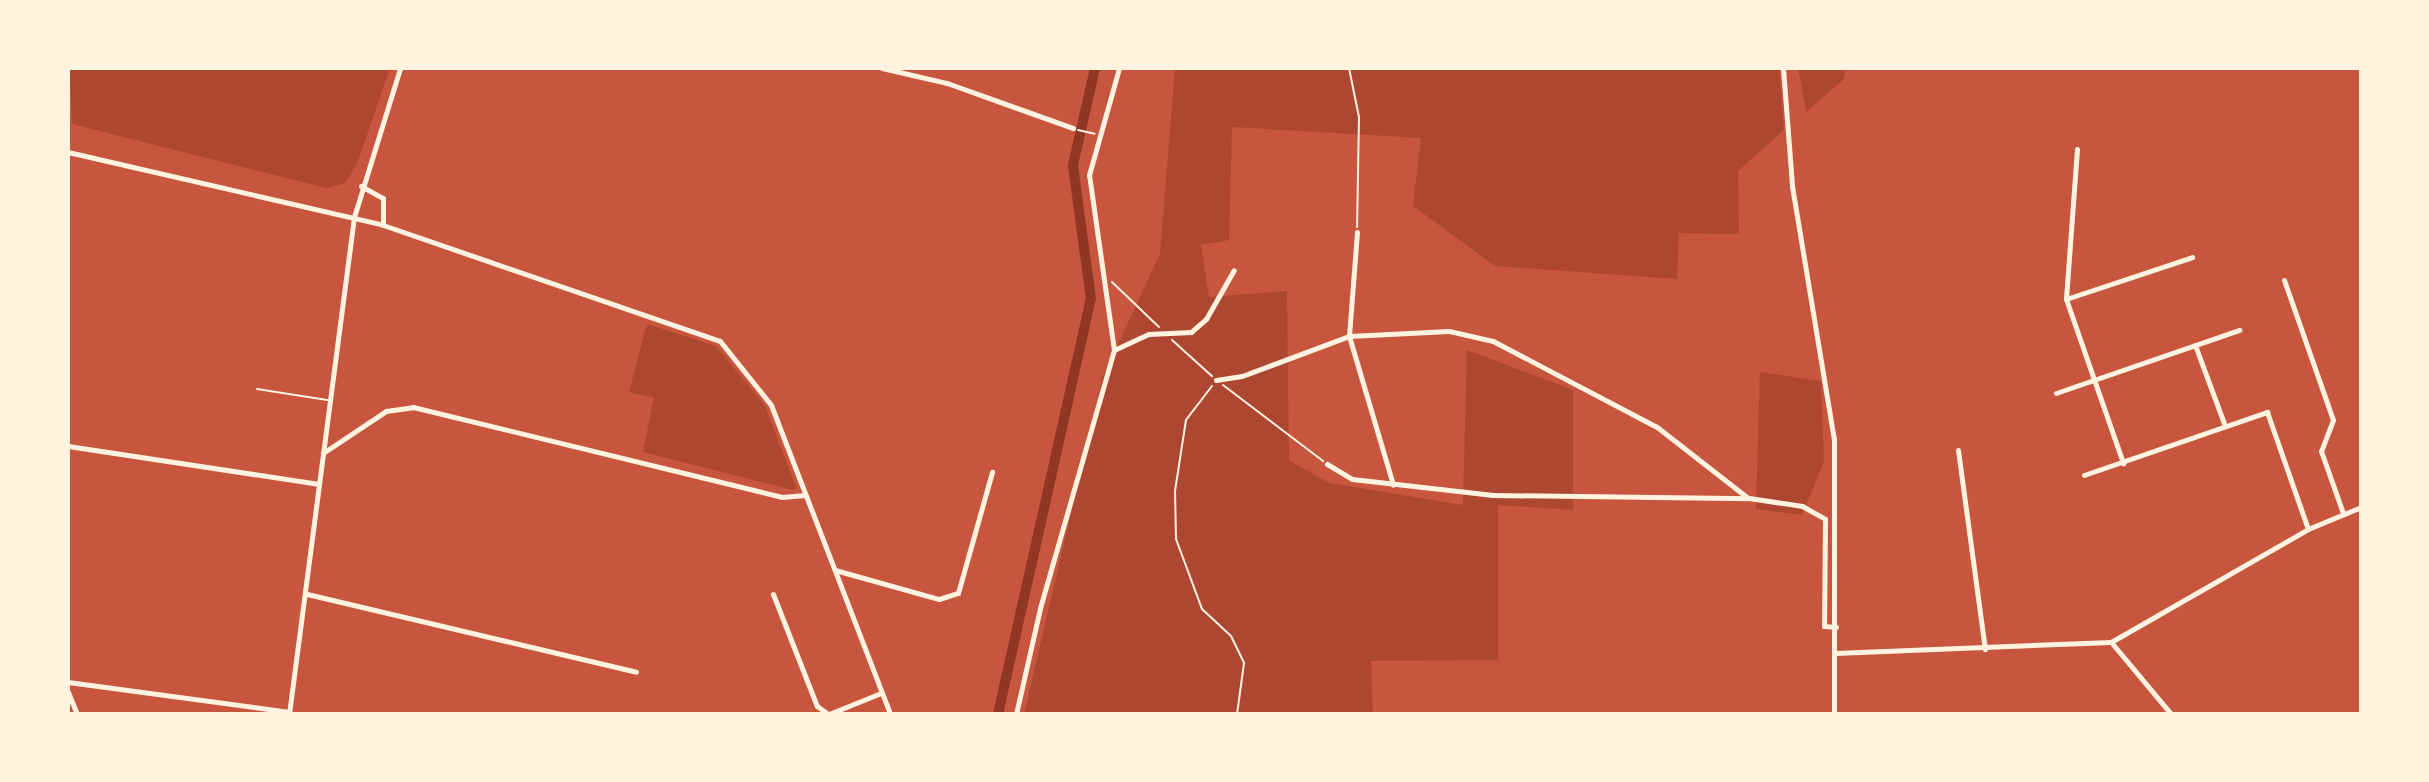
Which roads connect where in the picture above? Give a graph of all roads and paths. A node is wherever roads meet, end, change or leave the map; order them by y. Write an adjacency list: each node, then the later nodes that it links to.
1 (400, 68): 11 (street)
2 (882, 68): 6 (street)
3 (1119, 68): 8 (street)
4 (1349, 68): 14 (path)
5 (1783, 68): 48 (street)
6 (1073, 128)
7 (1087, 132): 8 (path)
8 (1096, 134): 24 (street)
9 (2077, 149): 19 (street)
10 (68, 152): 12 (street)
11 (361, 186): 12 (street); 13 (street)
12 (354, 217): 13 (street); 29 (street)
13 (383, 225): 40 (street)
14 (1357, 232): 22 (street)
15 (2192, 257): 19 (street)
16 (1234, 270): 21 (street)
17 (1110, 280): 21 (path)
18 (2284, 280): 43 (street)
19 (2066, 299): 26 (street)
20 (2239, 330): 23 (street)
21 (1167, 335): 24 (street); 25 (path)
22 (1349, 336): 25 (street); 39 (street); 41 (street)
23 (2195, 345): 26 (street); 30 (street)
24 (1114, 350): 60 (street)
25 (1216, 380): 35 (path); 61 (path)
26 (2093, 380): 28 (street); 34 (street)
27 (257, 389): 29 (lane)
28 (2056, 393)
29 (327, 400): 33 (street)
30 (2225, 426): 34 (street); 44 (street)
31 (68, 446): 38 (street)
32 (1958, 450): 50 (street)
33 (322, 454): 38 (street); 40 (street)
34 (2123, 463): 37 (street)
35 (1327, 464): 39 (street)
36 (992, 472): 45 (street)
37 (2084, 475)
38 (319, 484): 46 (street)
39 (1393, 485): 41 (street)
40 (805, 495): 45 (street)
41 (1749, 498): 48 (street)
42 (2361, 507): 43 (street)
43 (2343, 513): 44 (street)
44 (2308, 529): 49 (street)
45 (835, 570): 55 (street)
46 (307, 594): 52 (street); 56 (street)
47 (773, 594): 58 (street)
48 (1836, 627): 51 (street)
49 (2111, 642): 50 (street); 63 (street)
50 (1985, 649): 51 (street)
51 (1835, 653): 62 (street)
52 (636, 672)
53 (68, 682): 56 (street)
54 (68, 692): 57 (street)
55 (881, 693): 58 (street); 59 (street)
56 (289, 713)
57 (77, 714)
58 (828, 714)
59 (890, 714)
60 (1016, 714)
61 (1237, 714)
62 (1834, 714)
63 (2171, 714)

